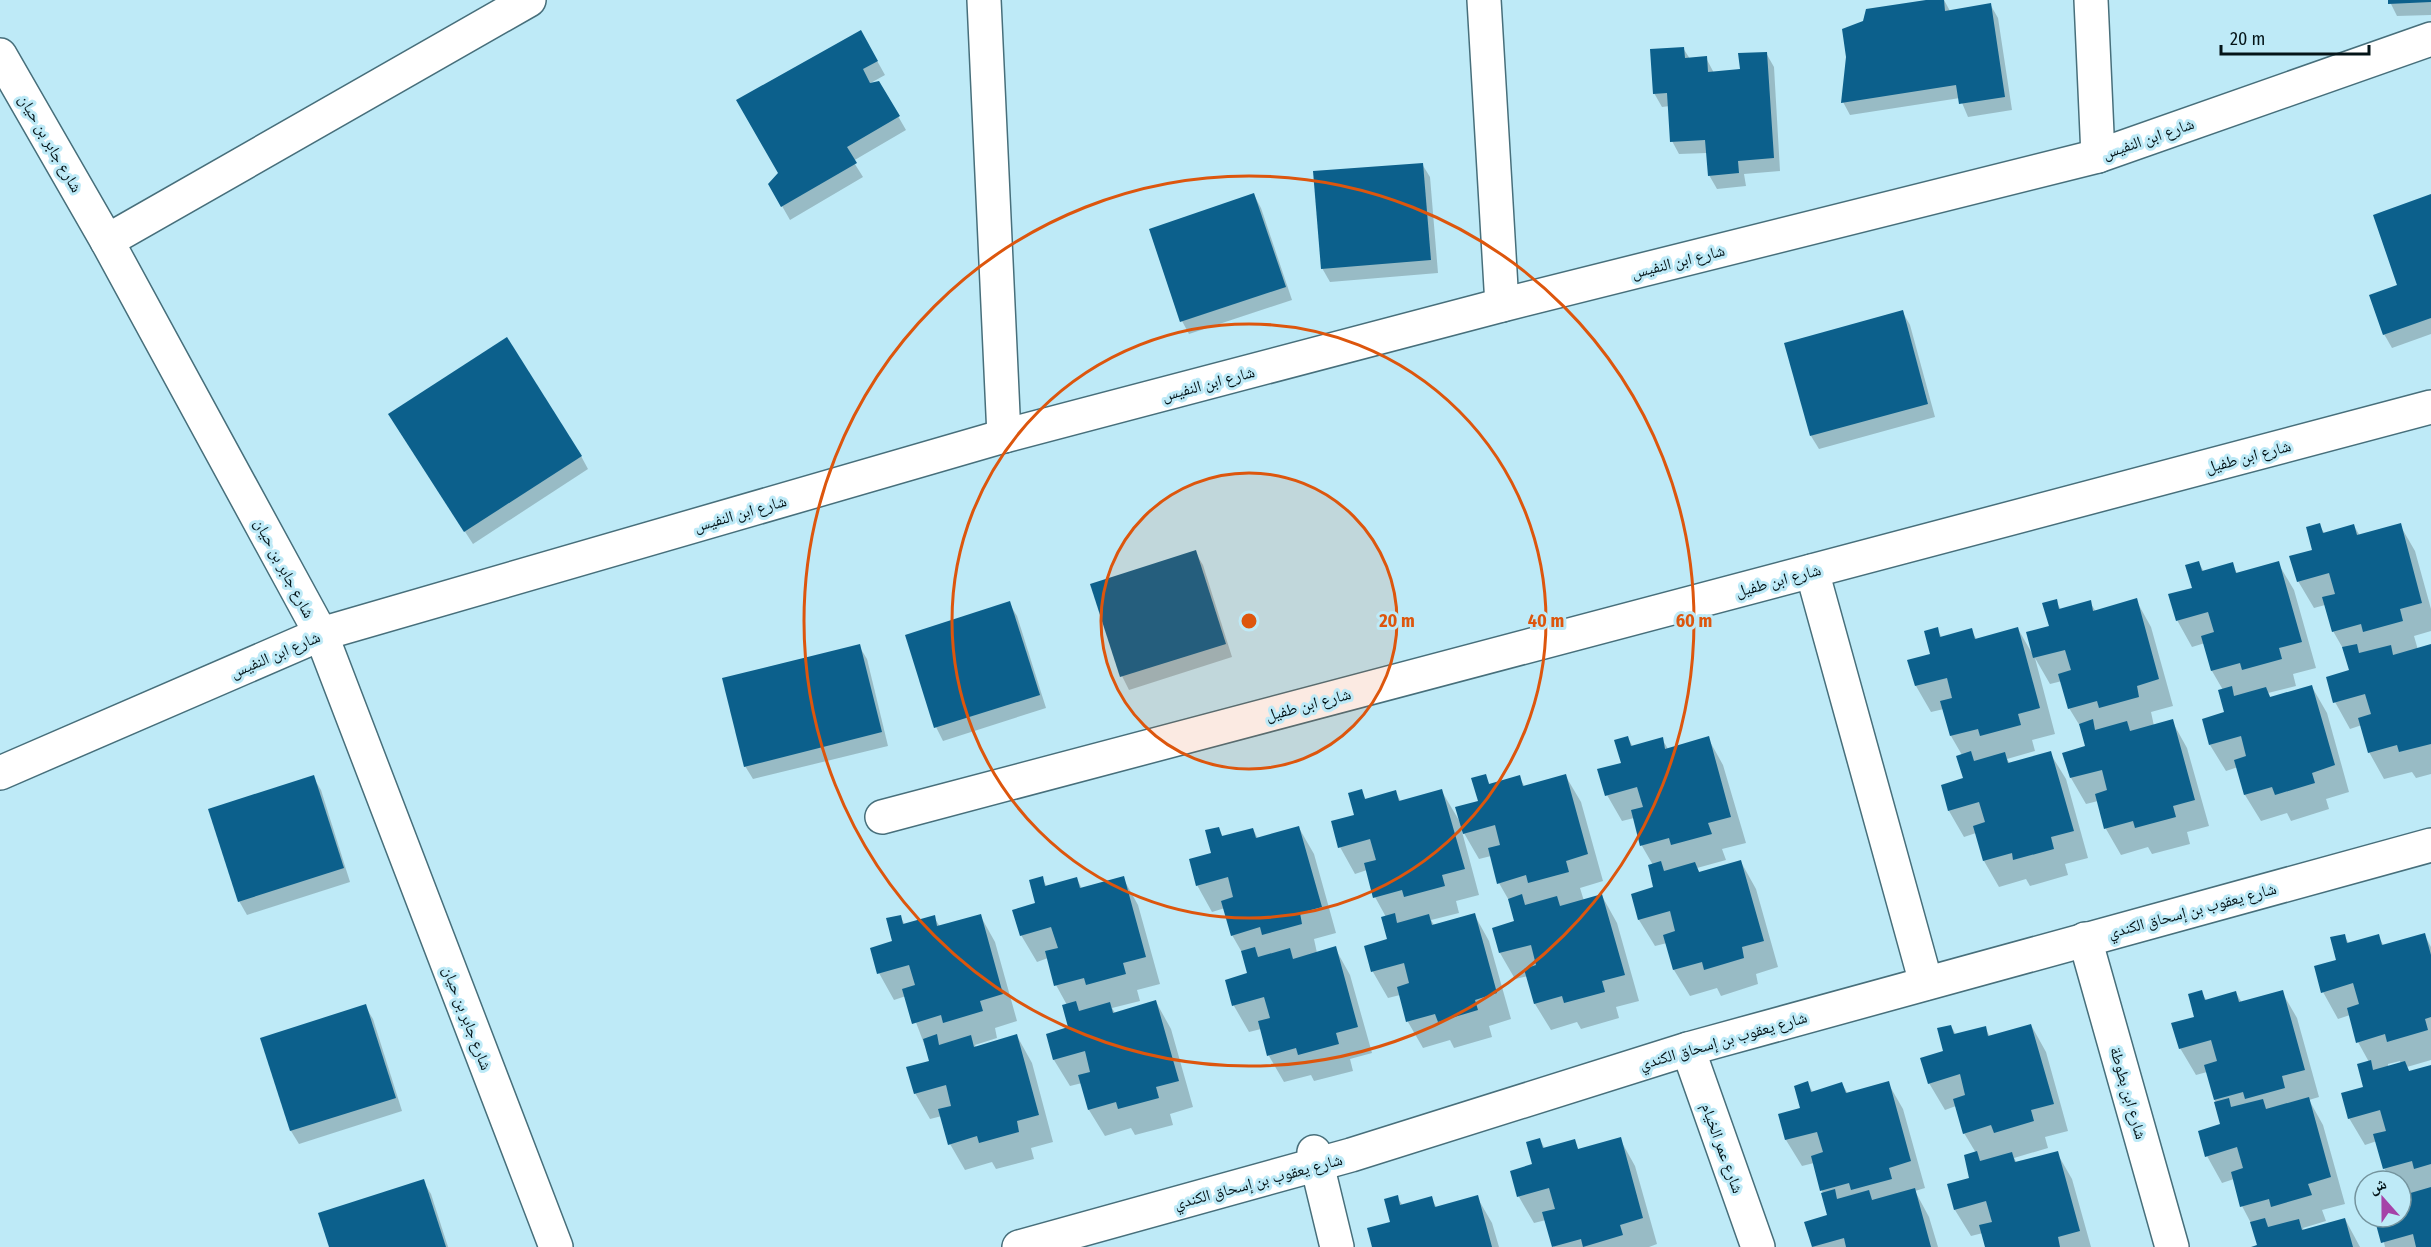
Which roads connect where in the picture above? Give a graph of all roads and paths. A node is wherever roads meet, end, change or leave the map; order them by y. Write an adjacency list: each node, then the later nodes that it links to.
1 (529, 0): 8 (street)
2 (984, 0): 11 (street)
3 (1484, 0): 9 (street)
4 (2091, 0): 7 (street)
5 (2431, 39): 7 (street, شارع ابن النفيس)
6 (0, 56): 8 (street, شارع جابر بن حيان)
7 (2098, 156): 9 (street, شارع ابن النفيس)
8 (108, 241): 13 (street, شارع جابر بن حيان)
9 (1502, 305): 11 (street, شارع ابن النفيس)
10 (2431, 407): 12 (street, شارع ابن طفيل)
11 (1004, 436): 13 (street, شارع ابن النفيس)
12 (1812, 571): 15 (street, شارع ابن طفيل); 18 (street)
13 (321, 634): 14 (street, شارع ابن النفيس); 21 (street, شارع جابر بن حيان)
14 (0, 773)
15 (882, 817)
16 (2431, 845): 17 (street, شارع يعقوب بن إسحاق الكندي)
17 (2085, 939): 18 (street, شارع يعقوب بن إسحاق الكندي); 25 (street, شارع ابن بطوطة)
18 (1926, 983): 19 (street, شارع يعقوب بن إسحاق الكندي)
19 (1688, 1049): 20 (street, شارع يعقوب بن إسحاق الكندي); 24 (street, شارع عمر الخيام)
20 (1316, 1159): 22 (street, شارع يعقوب بن إسحاق الكندي); 23 (street)
21 (556, 1247)
22 (1019, 1247)
23 (1337, 1247)
24 (1758, 1247)
25 (2172, 1247)

